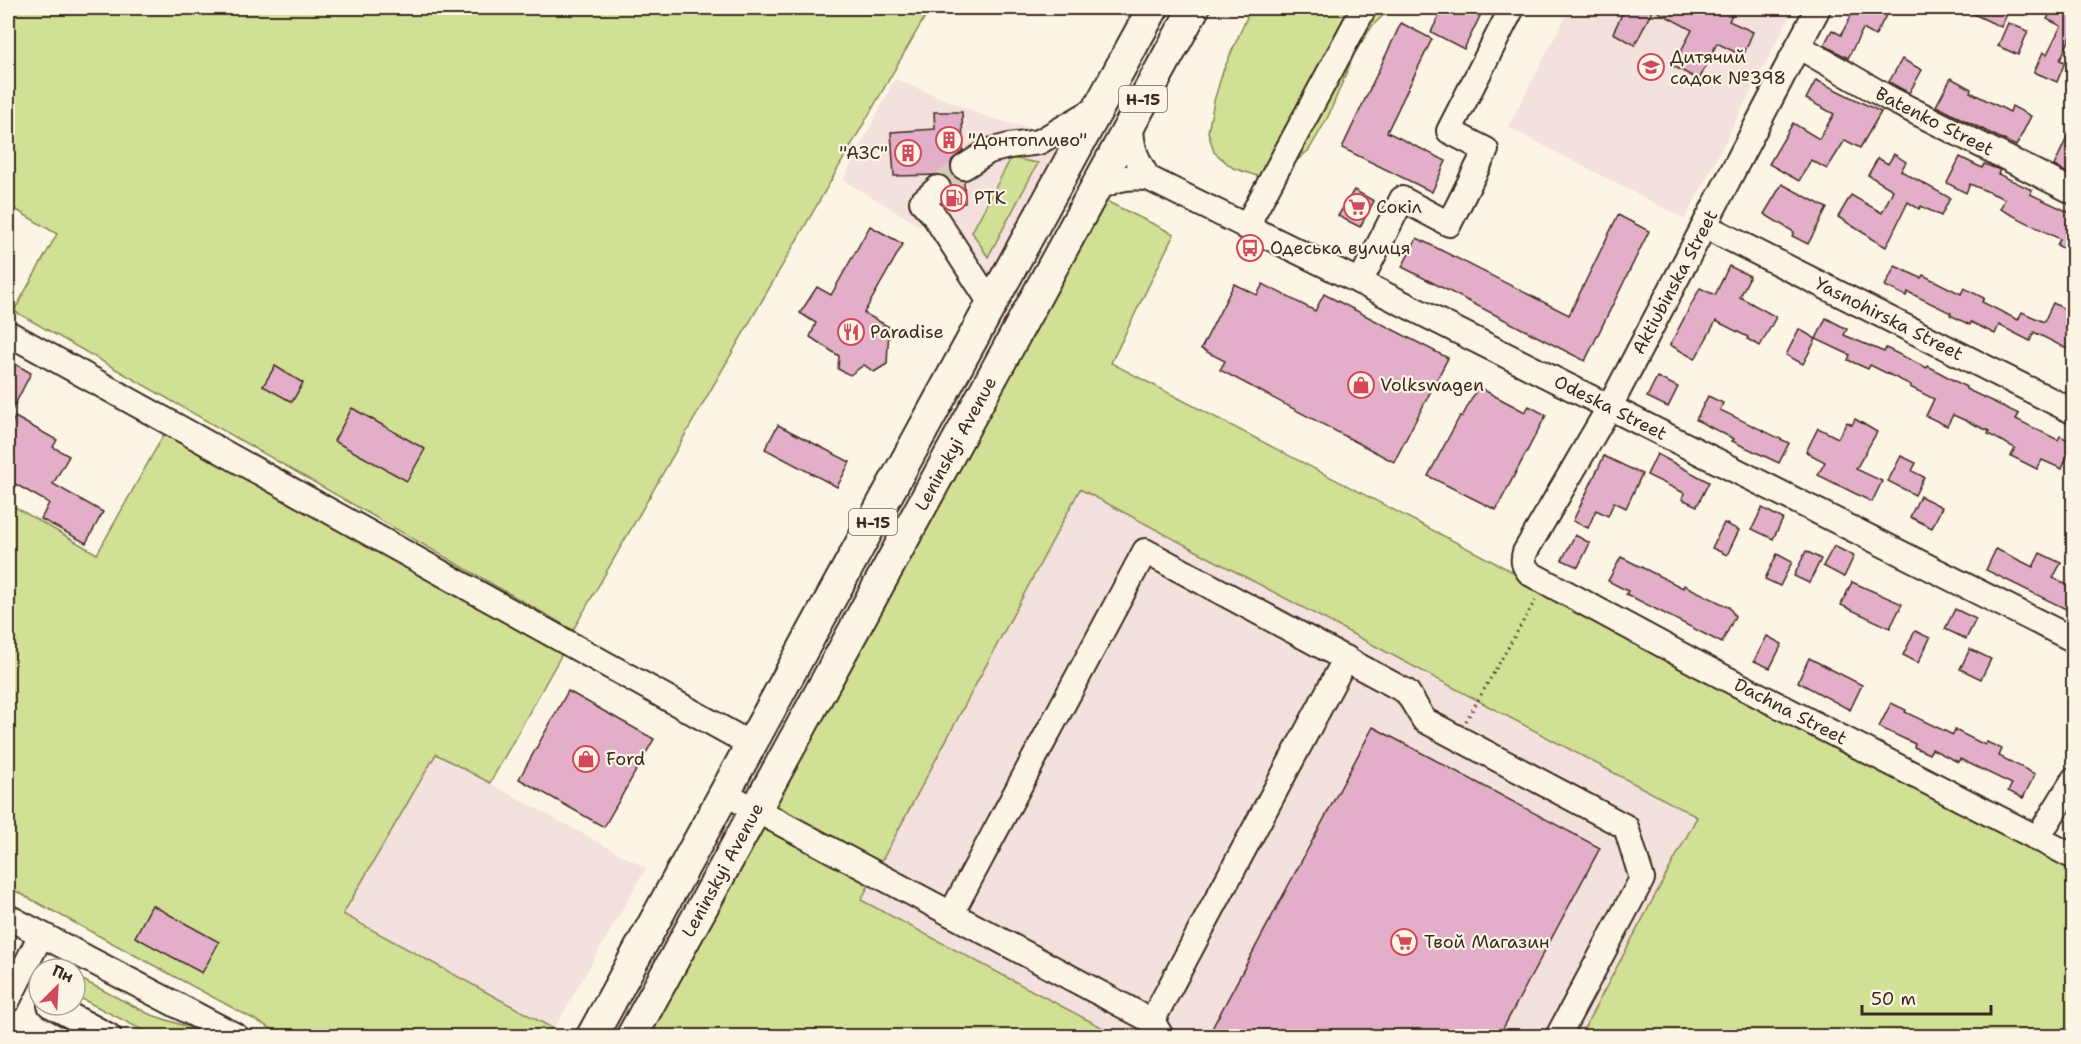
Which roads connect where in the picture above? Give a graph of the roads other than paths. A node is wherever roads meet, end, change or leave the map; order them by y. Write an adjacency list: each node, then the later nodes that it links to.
1 (1153, 8): 7 (main road, Leninskyi Avenue / Н-15)
2 (1194, 8): 8 (main road, Leninskyi Avenue / Н-15)
3 (1364, 8): 15 (street)
4 (1512, 8): 16 (street)
5 (1818, 8): 6 (street, Aktiubinska Street)
6 (1798, 46): 13 (street, Batenko Street); 14 (street, Aktiubinska Street)
7 (1099, 107): 9 (street); 17 (main road, Leninskyi Avenue / Н-15)
8 (1131, 122): 10 (street); 12 (main road, Leninskyi Avenue / Н-15)
9 (964, 167)
10 (1148, 178): 12 (street, Odeska Street); 15 (street, Odeska Street)
11 (938, 188): 17 (street)
12 (1093, 191): 27 (main road, Leninskyi Avenue / Н-15)
13 (2073, 192)
14 (1705, 226): 19 (street, Aktiubinska Street); 20 (street, Yasnohirska Street)
15 (1246, 227): 16 (street, Odeska Street)
16 (1360, 282): 19 (street, Odeska Street)
17 (992, 305): 24 (main road, Leninskyi Avenue / Н-15)
18 (8, 333): 24 (street)
19 (1609, 408): 21 (street, Aktiubinska Street); 22 (street, Odeska Street)
20 (2073, 412)
21 (1525, 552): 28 (street, Dachna Street)
22 (2073, 640)
23 (1346, 658): 30 (street); 36 (street); 41 (street)
24 (752, 745): 26 (main road, Leninskyi Avenue / Н-15)
25 (2073, 779): 28 (street)
26 (726, 794): 27 (street); 39 (main road, Leninskyi Avenue / Н-15)
27 (755, 809): 30 (street); 40 (main road, Leninskyi Avenue / Н-15)
28 (2037, 839): 29 (street, Dachna Street)
29 (2073, 857)
30 (951, 914): 36 (street)
31 (8, 917): 32 (street)
32 (41, 935): 33 (street); 38 (street)
33 (10, 990): 34 (street)
34 (27, 995)
35 (73, 1017): 37 (street)
36 (1157, 1029)
37 (109, 1036)
38 (236, 1036)
39 (592, 1036)
40 (632, 1036)
41 (1558, 1036)

